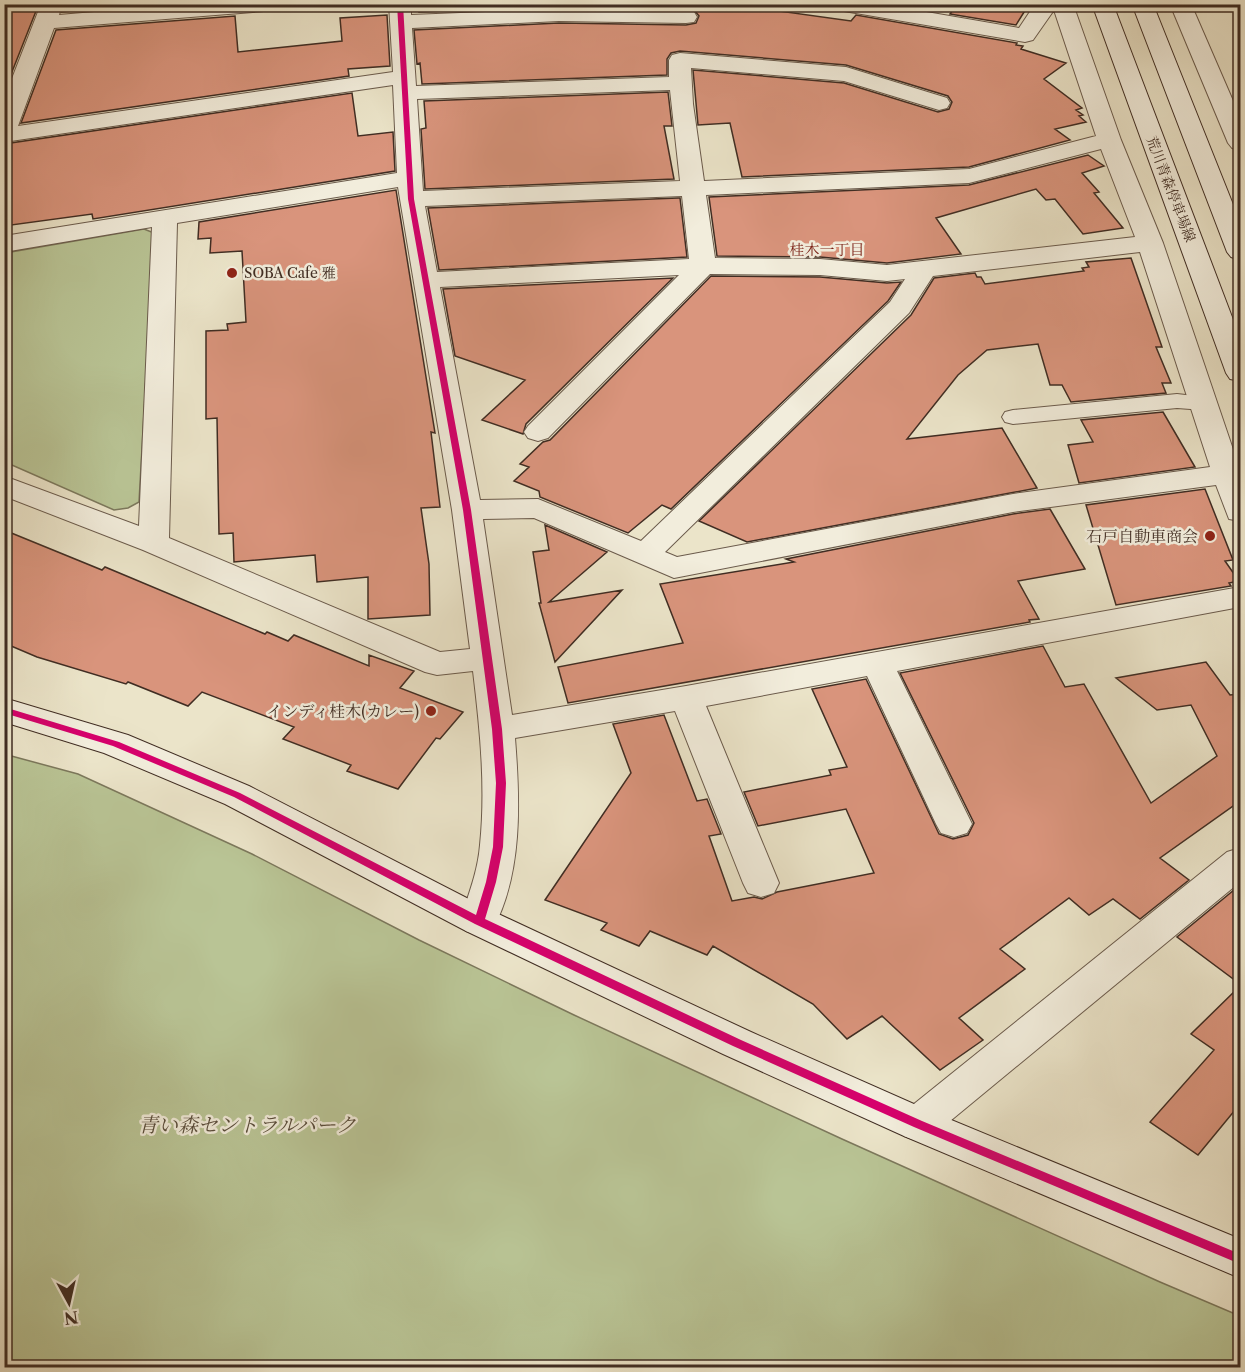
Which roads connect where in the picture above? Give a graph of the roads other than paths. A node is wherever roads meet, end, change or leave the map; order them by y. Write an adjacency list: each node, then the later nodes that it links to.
1 (277, 4): 10 (street)
2 (838, 4): 3 (street)
3 (1049, 4)
4 (1062, 4): 17 (street)
5 (1102, 4): 28 (street, 荒川青森停車場線)
6 (1142, 4): 24 (street)
7 (1180, 4): 18 (street)
8 (559, 10): 9 (street); 11 (street)
9 (688, 11): 12 (street)
10 (49, 13): 16 (street)
11 (401, 13): 14 (street)
12 (680, 60): 13 (street); 15 (street)
13 (681, 83): 14 (street); 19 (street)
14 (404, 85): 16 (street); 20 (street)
15 (939, 104)
16 (4, 133)
17 (1109, 140): 19 (street); 22 (street)
18 (1240, 143)
19 (693, 187): 20 (street); 25 (street)
20 (410, 189): 21 (street); 27 (street)
21 (165, 219): 23 (street); 36 (street)
22 (1150, 243): 26 (street); 29 (street)
23 (4, 244)
24 (1240, 252)
25 (703, 266): 26 (street); 27 (street); 31 (street)
26 (922, 270): 37 (street)
27 (426, 280): 34 (street)
28 (1240, 373)
29 (1204, 403): 30 (lane); 32 (street)
30 (1013, 417)
31 (538, 432)
32 (1228, 474): 35 (street); 37 (street)
33 (4, 486): 36 (street)
34 (467, 510): 37 (street); 39 (street)
35 (1240, 512)
36 (154, 543): 39 (street)
37 (645, 554)
38 (1240, 597): 40 (street)
39 (488, 658): 43 (street)
40 (877, 662): 41 (street); 44 (street)
41 (686, 698): 43 (street); 46 (street)
42 (4, 710): 47 (street)
43 (496, 729): 47 (street)
44 (954, 824)
45 (1240, 862): 48 (street)
46 (761, 883)
47 (479, 921): 48 (street)
48 (918, 1124): 49 (street)
49 (1240, 1259)

